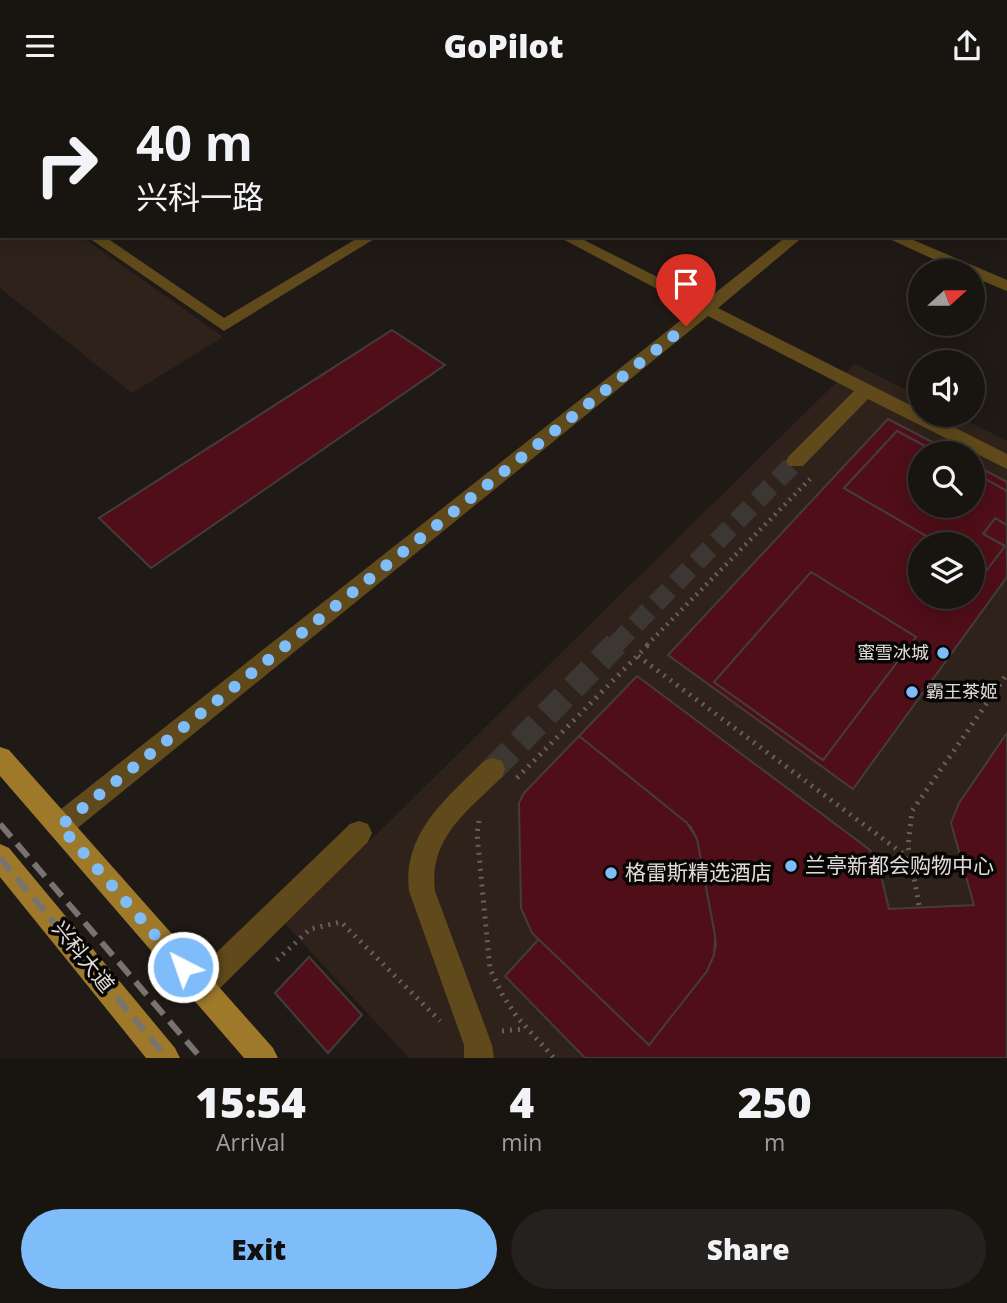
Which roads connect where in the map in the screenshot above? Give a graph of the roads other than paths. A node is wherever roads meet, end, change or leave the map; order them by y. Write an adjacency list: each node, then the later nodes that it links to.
1 (96, 238): 2 (street)
2 (369, 238)
3 (568, 238): 7 (street)
4 (795, 238): 7 (street)
5 (895, 238): 6 (street)
6 (1007, 286)
7 (707, 309): 8 (street); 13 (street)
8 (866, 390): 9 (street); 10 (street)
9 (796, 461)
10 (1007, 462)
11 (0, 758): 13 (main road)
12 (504, 775): 19 (street)
13 (60, 826): 16 (main road)
14 (359, 833): 16 (street)
15 (3, 867): 17 (main road, 兴科大道)
16 (201, 987): 18 (main road)
17 (164, 1058)
18 (263, 1058)
19 (479, 1058)

